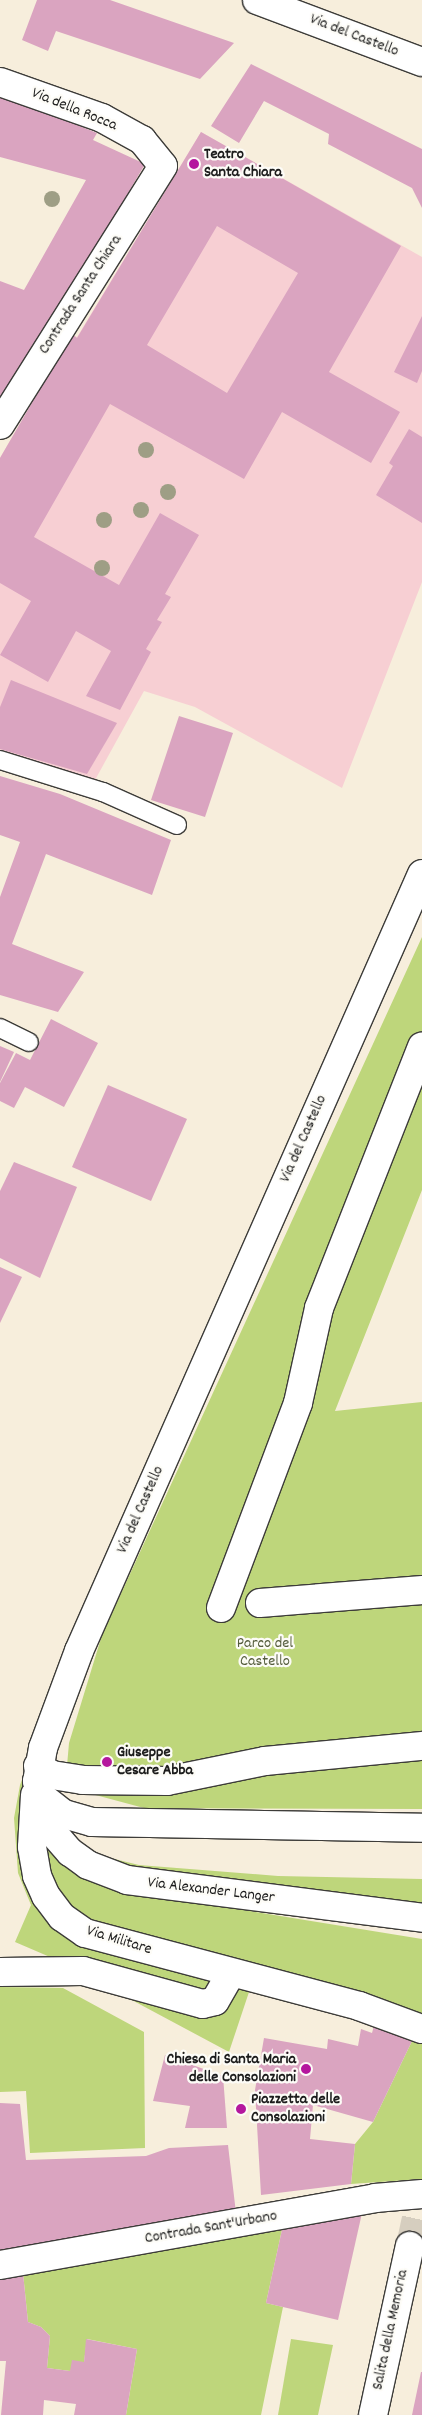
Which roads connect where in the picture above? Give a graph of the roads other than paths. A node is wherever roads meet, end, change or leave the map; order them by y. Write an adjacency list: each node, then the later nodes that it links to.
1 (257, 0): 2 (street, Via del Castello)
2 (422, 62)
3 (0, 82): 4 (street, Via della Rocca)
4 (164, 166): 5 (street, Contrada Santa Chiara)
5 (0, 425)
6 (0, 760): 7 (lane)
7 (177, 825)
8 (422, 874): 16 (street, Via del Castello)
9 (0, 1028): 10 (lane)
10 (29, 1042)
11 (422, 1047): 14 (street)
12 (422, 1590): 13 (street)
13 (260, 1603)
14 (221, 1608)
15 (422, 1746): 16 (street)
16 (39, 1781): 17 (street); 18 (street, Via Alexander Langer); 20 (street, Via Militare)
17 (422, 1828)
18 (422, 1918)
19 (0, 1972): 20 (street)
20 (231, 1973): 21 (street, Via Militare)
21 (422, 2028)
22 (422, 2194): 24 (street, Contrada Sant'Urbano)
23 (410, 2246): 25 (street, Salita della Memoria)
24 (0, 2265)
25 (373, 2415)

